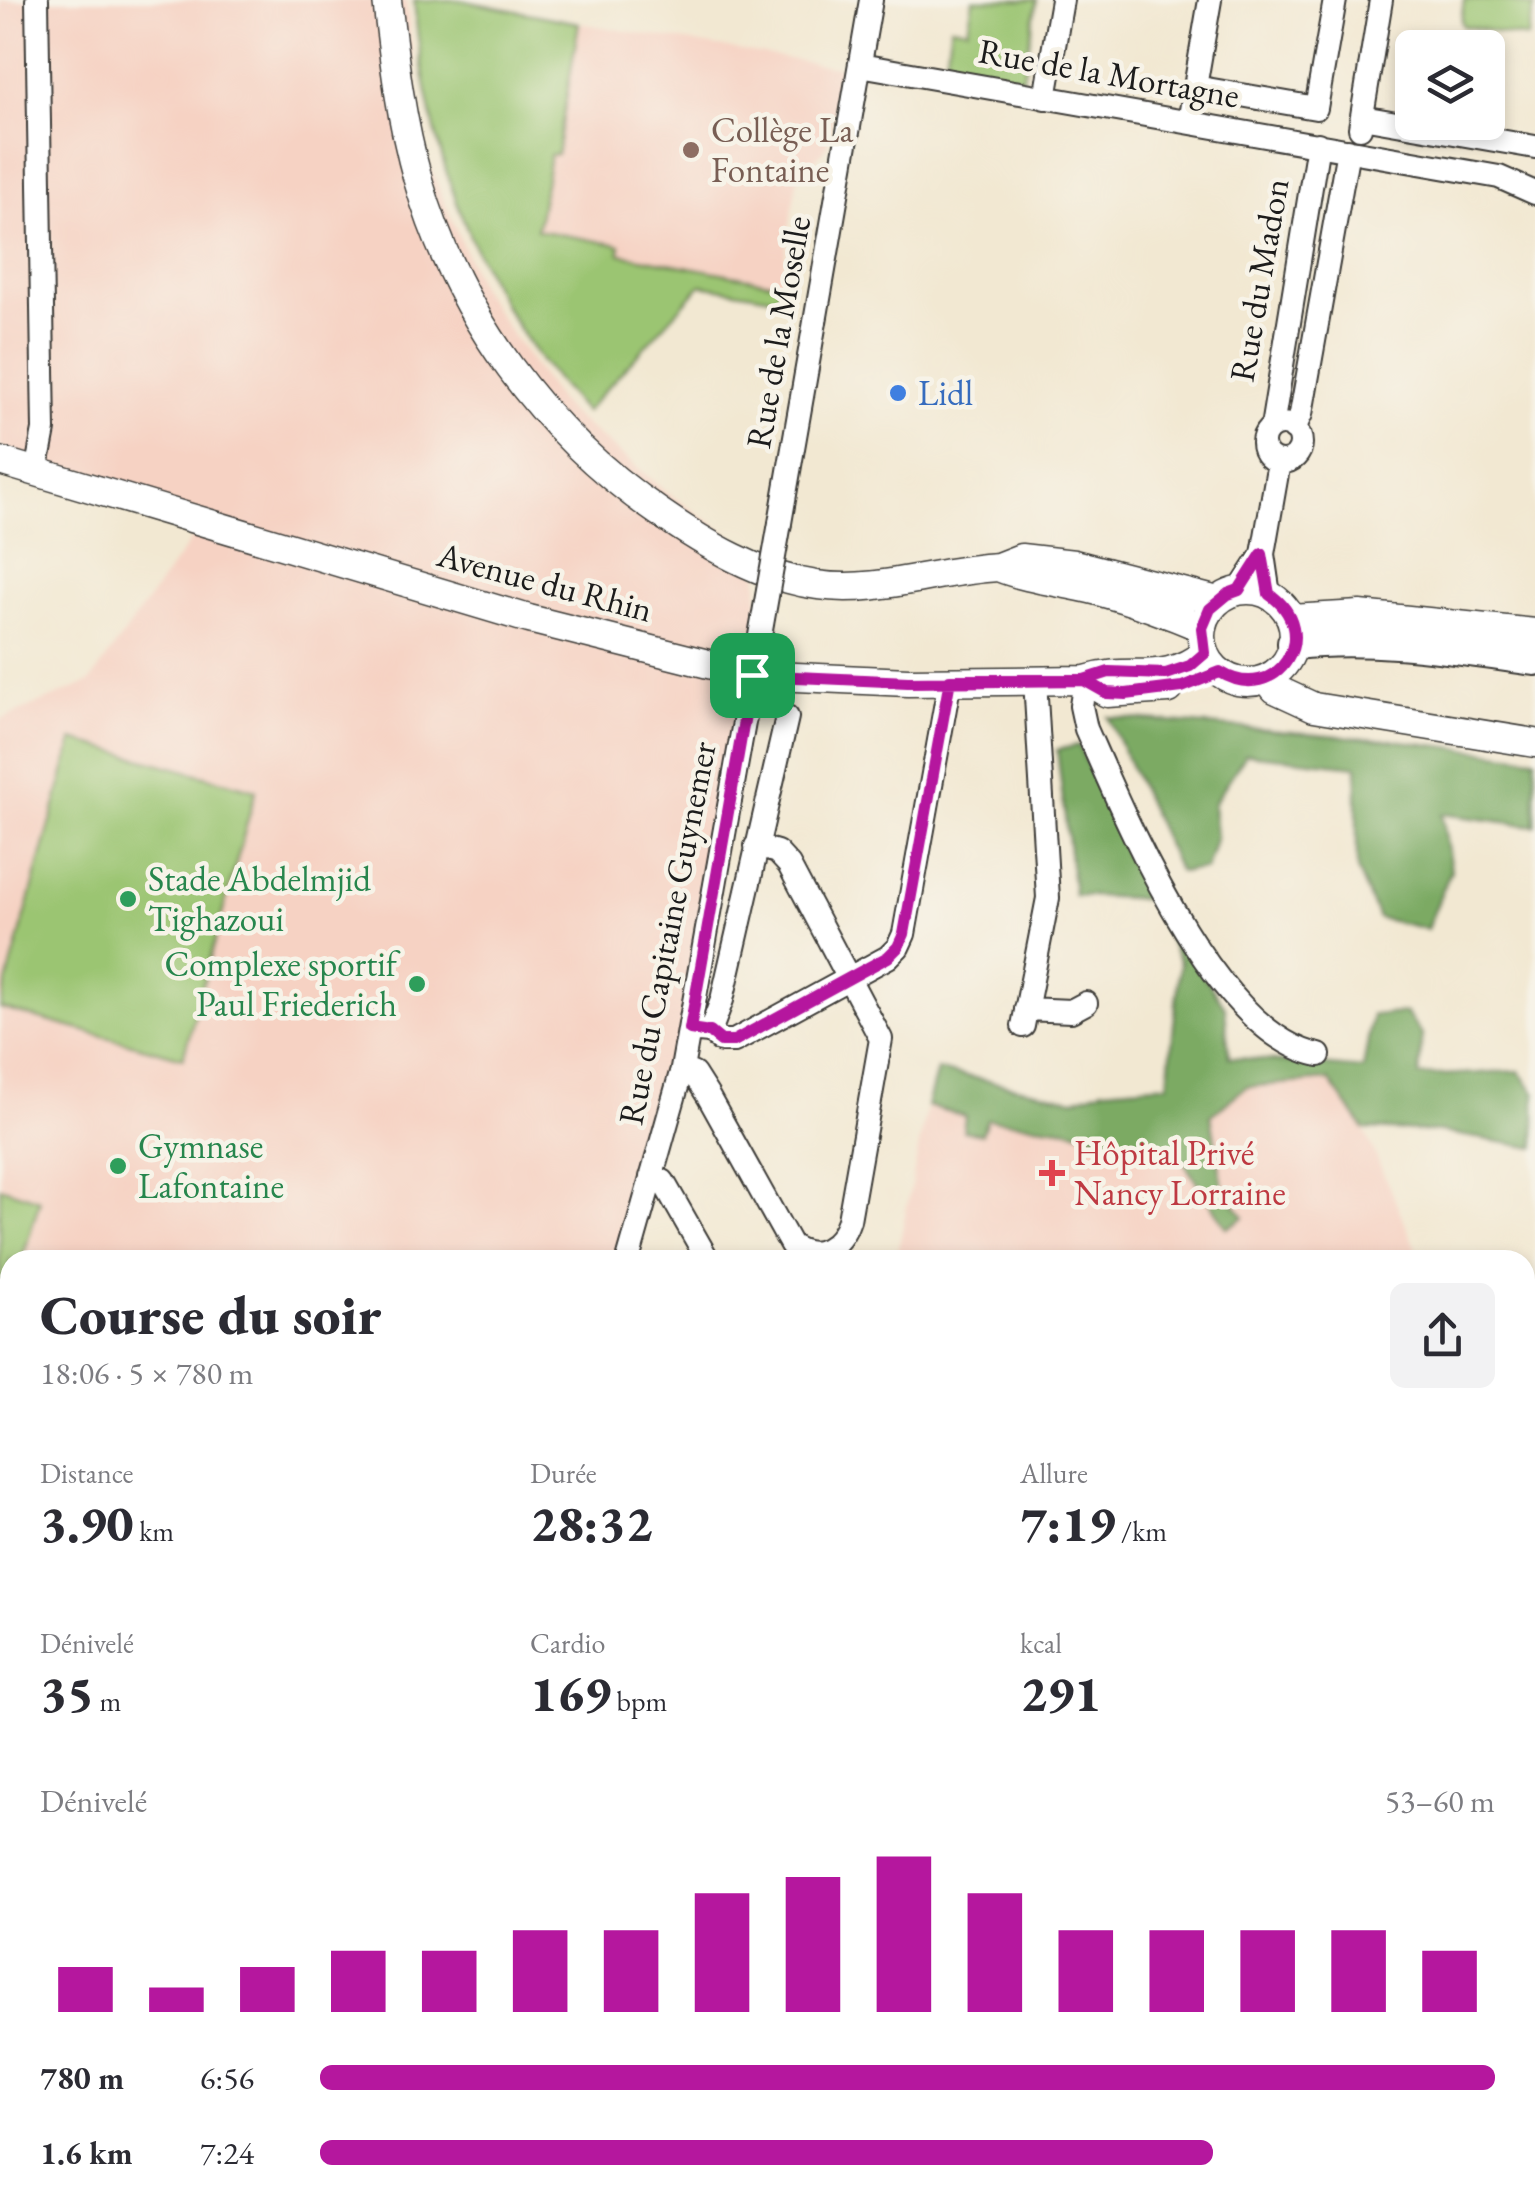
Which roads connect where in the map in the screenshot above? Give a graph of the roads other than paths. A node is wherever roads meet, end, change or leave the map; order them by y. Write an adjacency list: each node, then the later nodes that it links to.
1 (37, 0): 19 (street)
2 (387, 0): 21 (main road)
3 (871, 0): 8 (street, Rue de la Moselle)
4 (1062, 0): 10 (street)
5 (1210, 0): 9 (street)
6 (1335, 0): 9 (street)
7 (1381, 0): 11 (street, Rue du Madon)
8 (860, 65): 10 (street, Rue de la Mortagne); 28 (street, Rue de la Moselle, bridge)
9 (1195, 86): 12 (street)
10 (1046, 98): 12 (street, Rue de la Mortagne)
11 (1362, 117): 14 (street); 15 (street, Rue du Madon)
12 (1188, 122): 13 (street, Rue de la Mortagne)
13 (1318, 144): 15 (street, Rue de la Mortagne); 17 (street, Rue du Madon)
14 (1535, 147)
15 (1352, 150): 16 (street, Rue de la Mortagne); 17 (street, Rue du Madon)
16 (1535, 193)
17 (1283, 428): 20 (street)
18 (0, 460): 19 (main road, Avenue du Rhin)
19 (36, 472): 28 (main road, Avenue du Rhin)
20 (1262, 554): 22 (street); 23 (street)
21 (998, 567): 23 (main road); 25 (main road)
22 (1269, 594): 23 (main road); 26 (main road)
23 (1228, 596): 25 (main road)
24 (1535, 633): 26 (main road)
25 (1209, 651): 26 (main road); 31 (main road, Avenue du Rhin)
26 (1284, 651): 27 (highway); 33 (main road)
27 (1535, 659)
28 (755, 661): 29 (main road, Avenue du Rhin); 37 (street, Rue du Capitaine Guynemer)
29 (950, 680): 30 (main road, Avenue du Rhin); 35 (street)
30 (1035, 680): 31 (main road, Avenue du Rhin); 36 (street)
31 (1084, 680): 38 (street)
32 (787, 717): 34 (street)
33 (1535, 744)
34 (756, 846): 35 (street); 37 (street)
35 (850, 978): 37 (street); 44 (street)
36 (1086, 1003)
37 (700, 1031): 39 (street, Rue du Capitaine Guynemer)
38 (1319, 1056)
39 (682, 1069): 40 (street, Rue du Capitaine Guynemer); 43 (street)
40 (651, 1177): 41 (street, Rue du Capitaine Guynemer); 42 (street)
41 (631, 1250)
42 (702, 1250)
43 (799, 1250)
44 (824, 1250)

